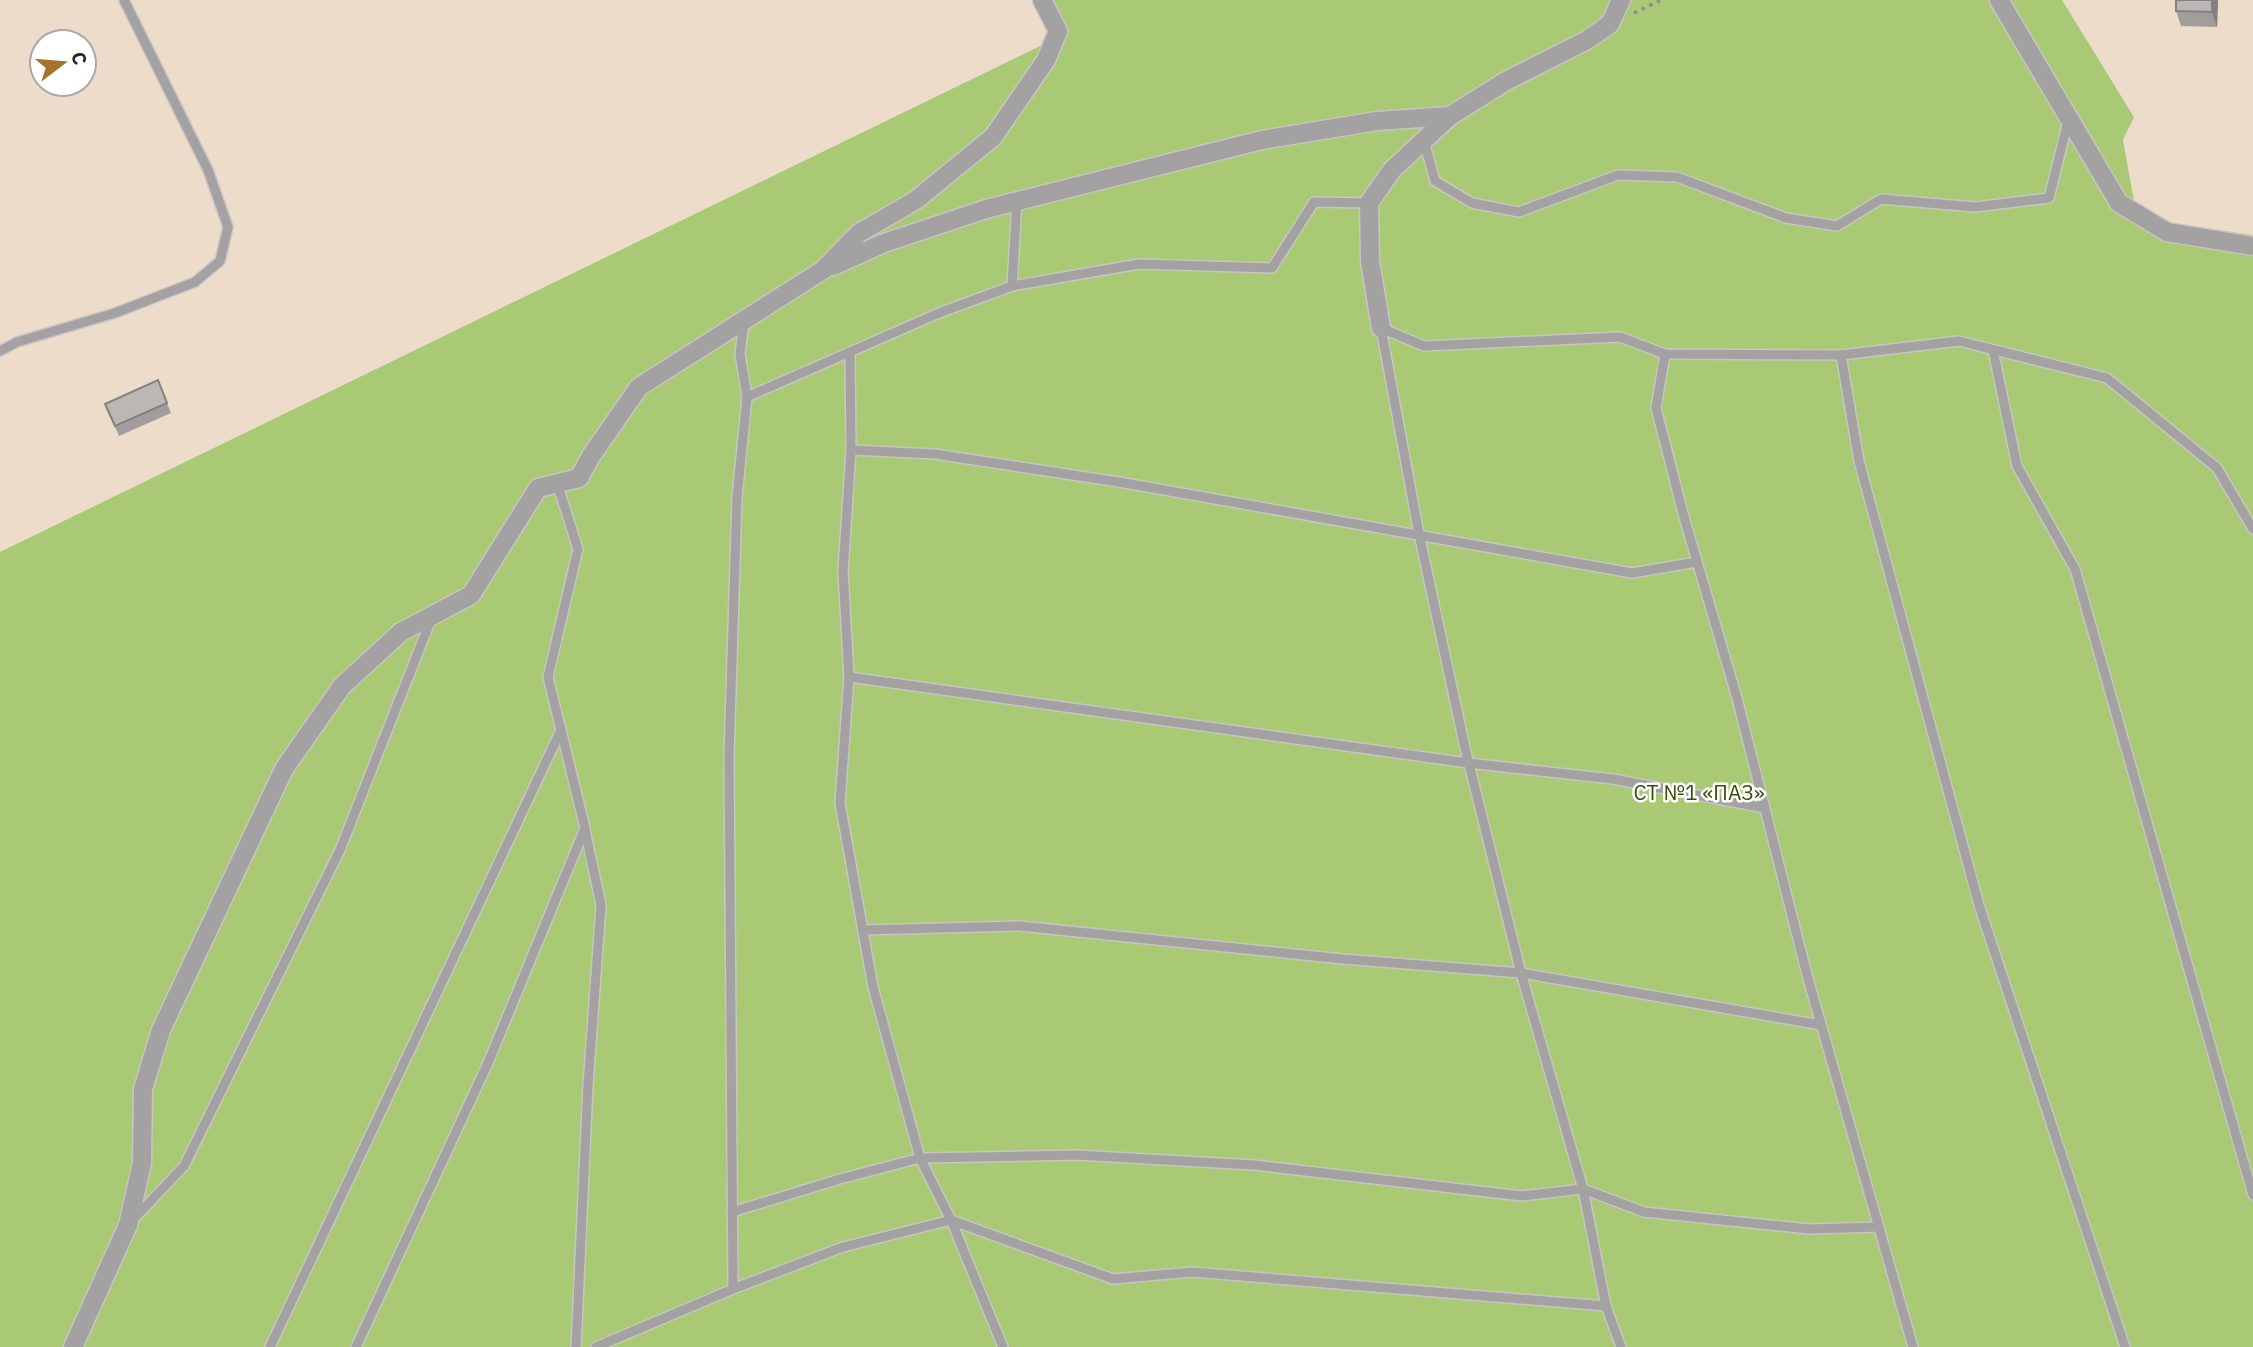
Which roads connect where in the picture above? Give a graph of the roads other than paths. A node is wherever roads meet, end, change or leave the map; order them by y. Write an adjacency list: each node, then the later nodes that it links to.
1 (124, 0): 16 (lane)
2 (1042, 0): 11 (street)
3 (1621, 0): 5 (street)
4 (1999, 0): 6 (street)
5 (1450, 116): 7 (street); 8 (street)
6 (2068, 117): 7 (lane); 10 (street)
7 (1424, 141): 9 (street)
8 (1017, 201): 11 (street); 12 (lane)
9 (1369, 203): 12 (lane); 14 (street)
10 (2252, 248)
11 (823, 270): 13 (street)
12 (1012, 286): 17 (lane)
13 (744, 320): 20 (lane); 22 (street)
14 (1381, 328): 18 (lane); 24 (lane)
15 (1993, 350): 19 (lane); 23 (lane); 37 (lane)
16 (0, 351)
17 (850, 352): 20 (lane); 21 (lane)
18 (1665, 354): 19 (lane); 25 (lane)
19 (1841, 355): 52 (lane)
20 (747, 397): 38 (lane)
21 (851, 450): 24 (lane); 27 (lane)
22 (557, 484): 26 (street); 28 (lane)
23 (2253, 529)
24 (1419, 534): 25 (lane); 29 (lane)
25 (1697, 562): 30 (lane)
26 (433, 615): 40 (lane); 40 (street)
27 (849, 677): 29 (lane); 32 (lane)
28 (560, 732): 31 (lane); 45 (lane)
29 (1468, 763): 30 (lane); 33 (lane)
30 (1765, 808): 34 (lane)
31 (585, 828): 46 (lane); 47 (lane)
32 (863, 930): 33 (lane); 35 (lane)
33 (1521, 973): 34 (lane); 36 (lane)
34 (1821, 1025): 41 (lane)
35 (920, 1158): 36 (lane); 38 (lane); 39 (lane)
36 (1583, 1189): 41 (lane); 43 (lane)
37 (2253, 1195)
38 (732, 1212): 42 (lane)
39 (950, 1220): 42 (lane); 43 (lane); 49 (lane)
40 (128, 1225): 44 (street)
41 (1879, 1227): 51 (lane)
42 (733, 1289): 48 (lane)
43 (1606, 1306): 50 (lane)
44 (73, 1347)
45 (270, 1347)
46 (356, 1347)
47 (576, 1347)
48 (596, 1347)
49 (1003, 1347)
50 (1621, 1347)
51 (1913, 1347)
52 (2125, 1347)

